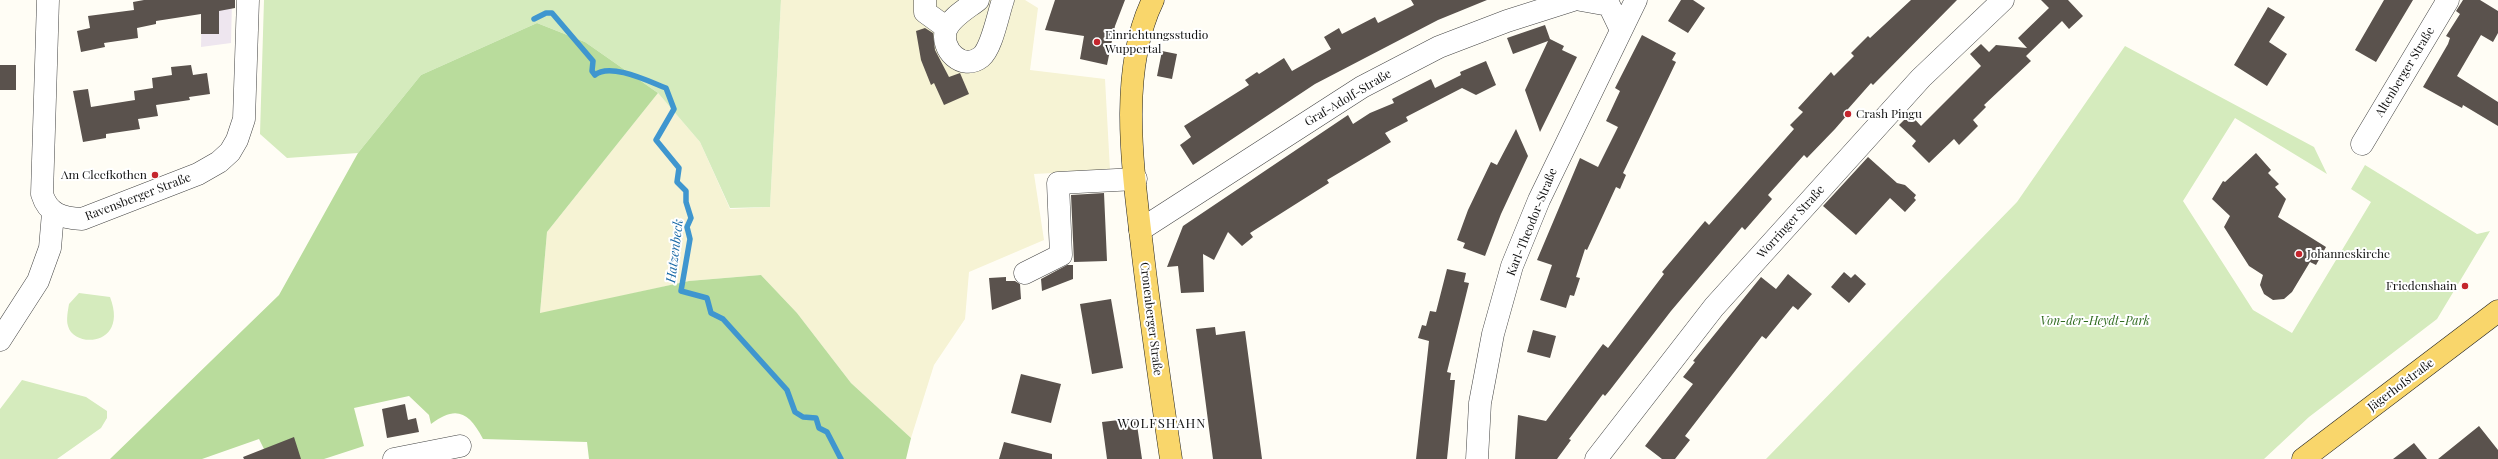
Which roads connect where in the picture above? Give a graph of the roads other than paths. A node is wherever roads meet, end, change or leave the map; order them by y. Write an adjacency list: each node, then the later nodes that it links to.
1 (48, 0): 16 (street)
2 (248, 0): 16 (street, Ravensberger Straße)
3 (925, 0): 12 (street)
4 (978, 0): 12 (street)
5 (1003, 0): 12 (street)
6 (1153, 0): 15 (main road, Cronenberger Straße)
7 (1573, 0): 17 (street, Graf-Adolf-Straße)
8 (1582, 0): 13 (street)
9 (1636, 0): 13 (street, Karl-Theodor-Straße)
10 (2003, 0): 25 (street, Worringer Straße)
11 (2448, 0): 14 (street, Altenberger Straße)
12 (947, 28)
13 (1621, 30): 24 (street, Karl-Theodor-Straße)
14 (2362, 144)
15 (1136, 179): 17 (main road, Cronenberger Straße); 18 (street)
16 (53, 213): 20 (street)
17 (1140, 230): 23 (main road, Cronenberger Straße)
18 (1025, 273)
19 (2498, 311): 26 (main road, Jägerhofstraße)
20 (0, 340)
21 (460, 446): 22 (street)
22 (394, 459)
23 (1171, 459)
24 (1477, 459)
25 (1596, 459)
26 (2303, 459)

